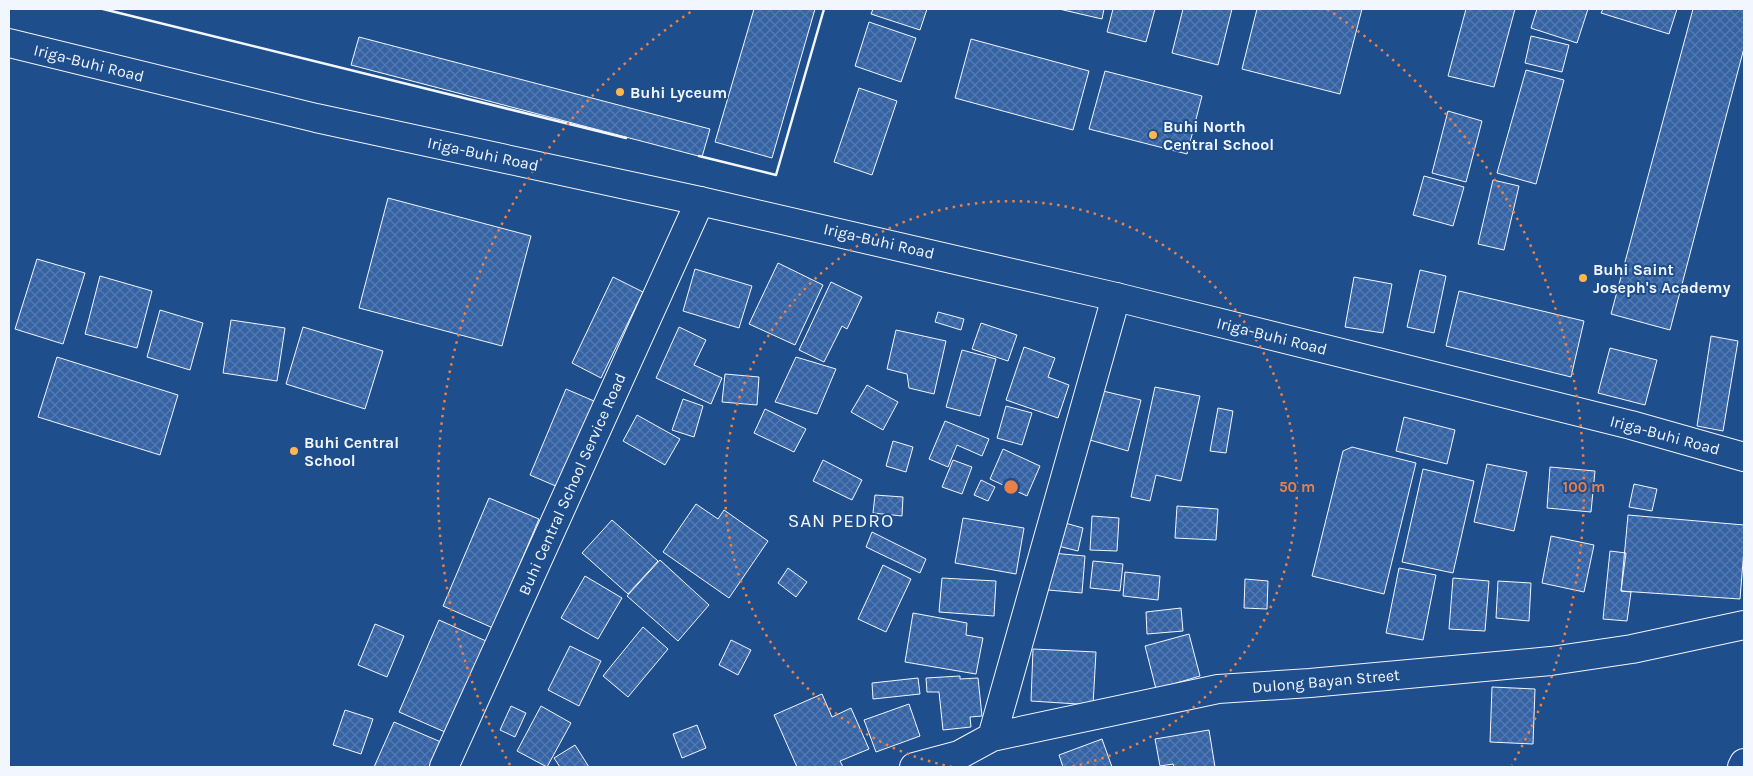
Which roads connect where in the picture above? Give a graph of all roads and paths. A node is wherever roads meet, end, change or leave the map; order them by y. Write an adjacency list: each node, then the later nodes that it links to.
1 (9, 43): 2 (main road, Iriga-Buhi Road)
2 (700, 200): 3 (main road, Iriga-Buhi Road); 8 (main road, Buhi Central School Service Road)
3 (1116, 297): 4 (main road, Iriga-Buhi Road); 6 (main road)
4 (1744, 457)
5 (1744, 625): 6 (main road, Dulong Bayan Street)
6 (992, 737): 9 (main road, Dulong Bayan Street)
7 (1744, 762): 10 (main road)
8 (444, 767)
9 (914, 767)
10 (1742, 767)

